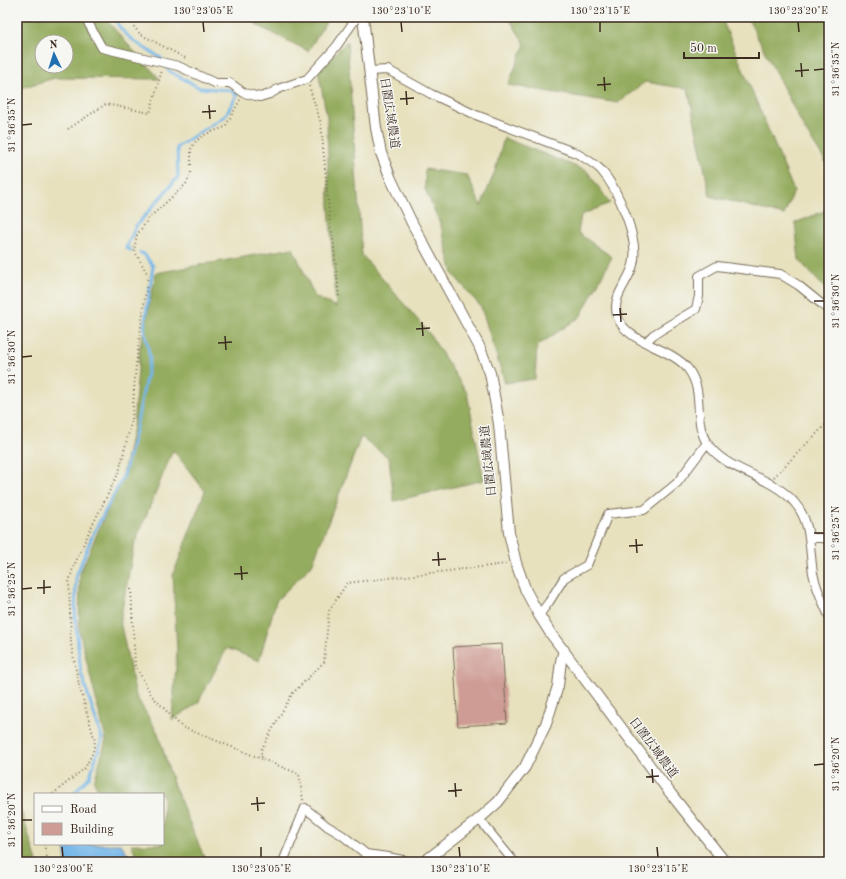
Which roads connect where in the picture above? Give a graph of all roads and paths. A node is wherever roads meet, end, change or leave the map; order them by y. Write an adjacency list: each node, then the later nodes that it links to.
1 (85, 17): 6 (street)
2 (126, 17): 5 (path)
3 (357, 17): 8 (street)
4 (363, 17): 7 (street, 日置広域農道)
5 (189, 60)
6 (164, 63): 9 (street); 10 (path)
7 (369, 71): 13 (street); 19 (street, 日置広域農道)
8 (307, 80): 9 (street); 11 (path)
9 (244, 93): 25 (path)
10 (68, 129)
11 (339, 297)
12 (829, 310): 13 (street)
13 (646, 342): 15 (street)
14 (829, 421): 16 (path)
15 (707, 443): 16 (street); 21 (street)
16 (771, 483): 17 (street)
17 (810, 538): 18 (street); 22 (street)
18 (829, 540)
19 (516, 563): 21 (street, 日置広域農道); 24 (path)
20 (131, 589): 24 (path)
21 (539, 615): 23 (street, 日置広域農道)
22 (829, 616)
23 (564, 650): 27 (street); 34 (street, 日置広域農道)
24 (262, 759): 26 (path)
25 (54, 793)
26 (305, 808): 30 (street); 31 (street)
27 (479, 820): 32 (street); 33 (street)
28 (44, 845): 29 (path)
29 (48, 862)
30 (283, 862)
31 (412, 862)
32 (424, 862)
33 (514, 862)
34 (725, 862)

